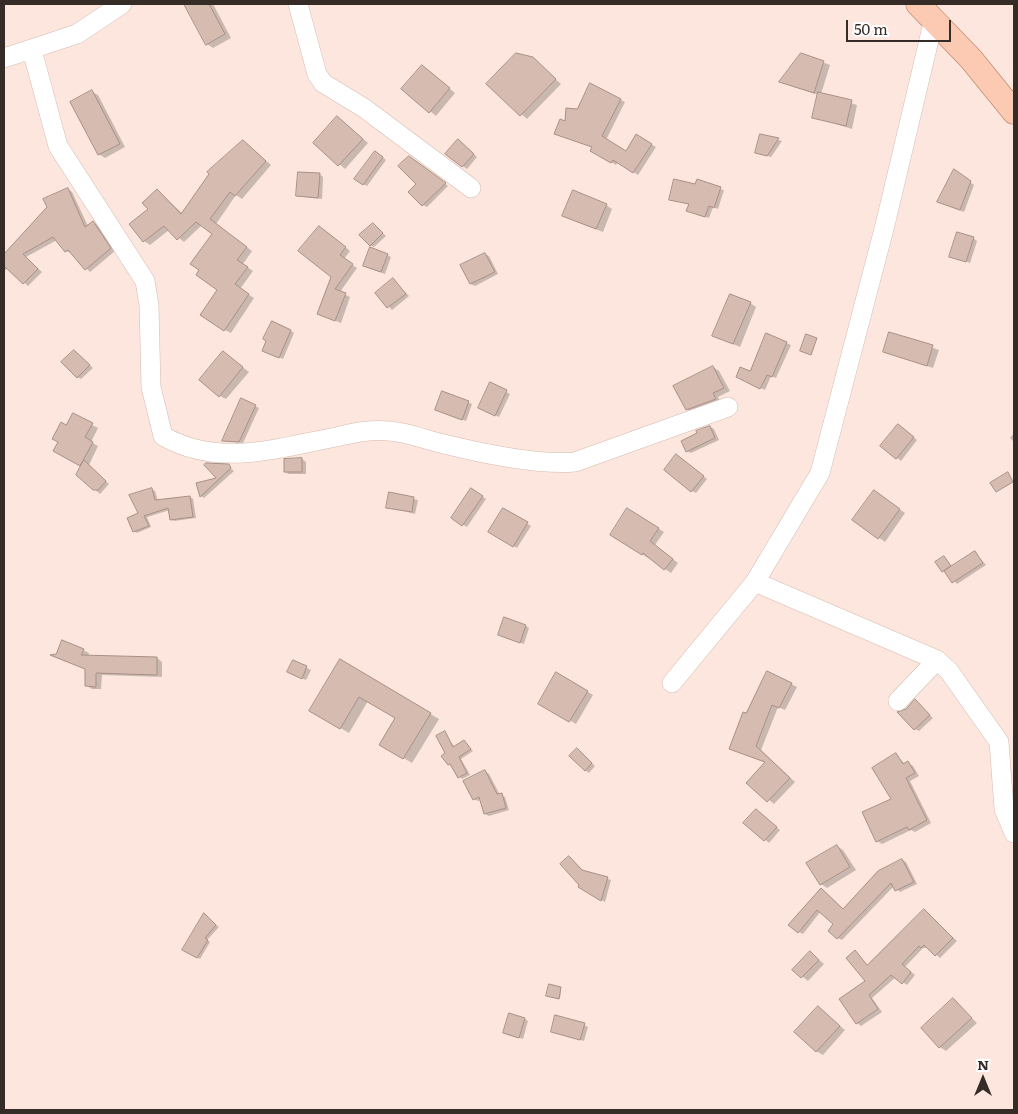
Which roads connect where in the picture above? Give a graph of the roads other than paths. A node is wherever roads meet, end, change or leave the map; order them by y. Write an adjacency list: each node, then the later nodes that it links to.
1 (122, 4): 4 (street)
2 (298, 4): 7 (street)
3 (926, 11): 6 (main road); 9 (street)
4 (32, 50): 5 (street); 8 (street)
5 (4, 58)
6 (1014, 112)
7 (471, 188)
8 (728, 407)
9 (755, 582): 10 (street); 11 (street)
10 (937, 660): 12 (street); 13 (street)
11 (672, 683)
12 (898, 701)
13 (1007, 737): 14 (street)
14 (1014, 833)

